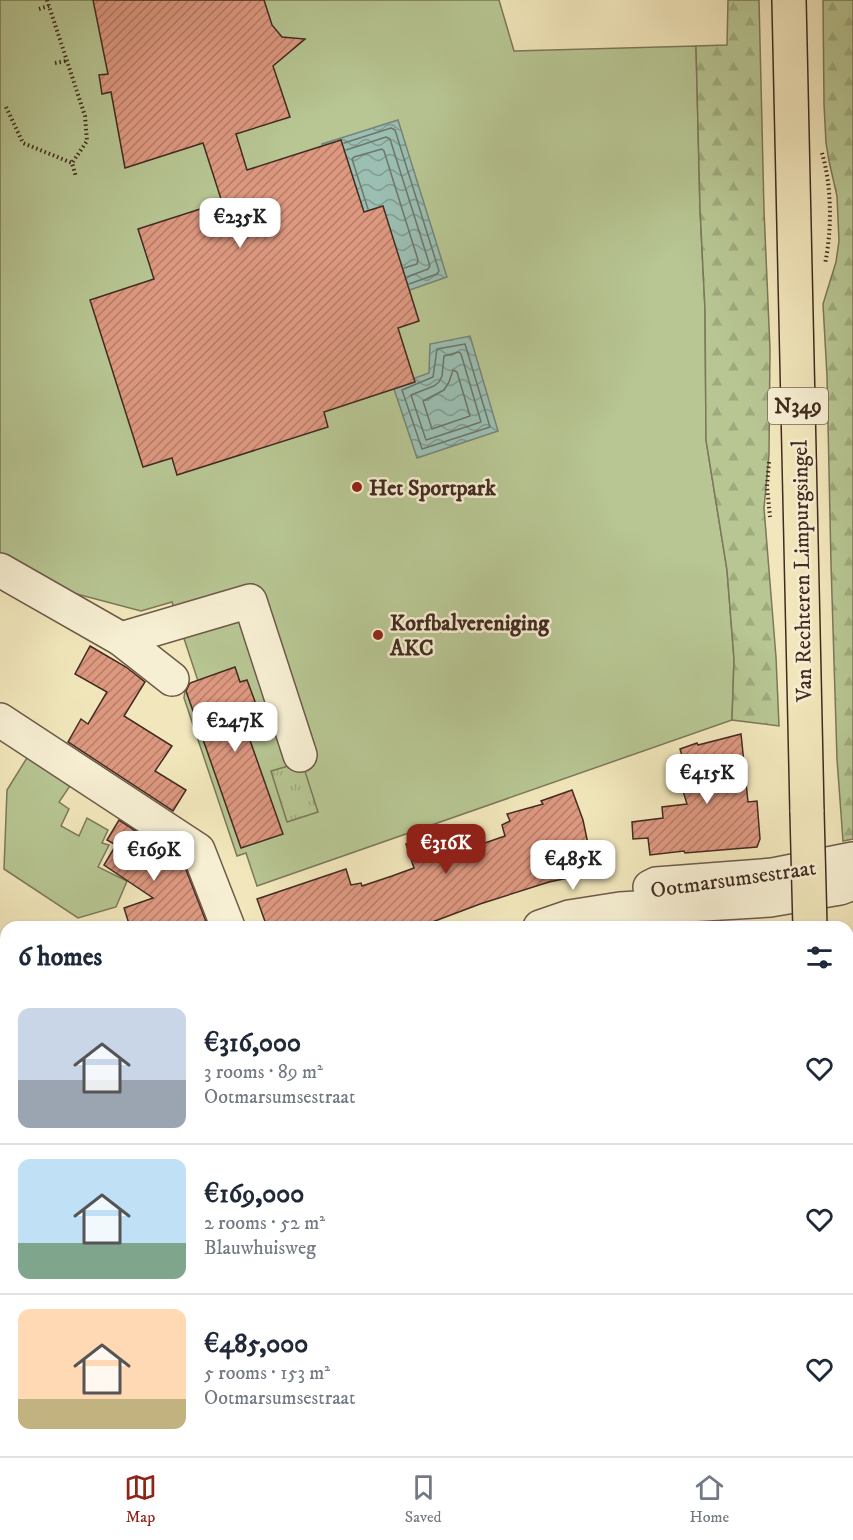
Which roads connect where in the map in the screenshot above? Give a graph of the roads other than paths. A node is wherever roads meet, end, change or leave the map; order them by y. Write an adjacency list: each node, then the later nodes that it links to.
1 (789, 0): 15 (main road, Van Rechteren Limpurgsingel / N349, bridge)
2 (0, 570): 3 (street)
3 (121, 639): 4 (street); 6 (street)
4 (172, 679)
5 (0, 720): 11 (street)
6 (300, 755)
7 (853, 860): 10 (street, Ootmarsumsestraat)
8 (853, 884): 10 (street, Ootmarsumsestraat)
9 (853, 905): 14 (street, Ootmarsumsestraat)
10 (621, 918): 12 (street, Ootmarsumsestraat); 13 (street, Ootmarsumsestraat)
11 (226, 921)
12 (557, 921)
13 (647, 921)
14 (752, 921)
15 (810, 921)

